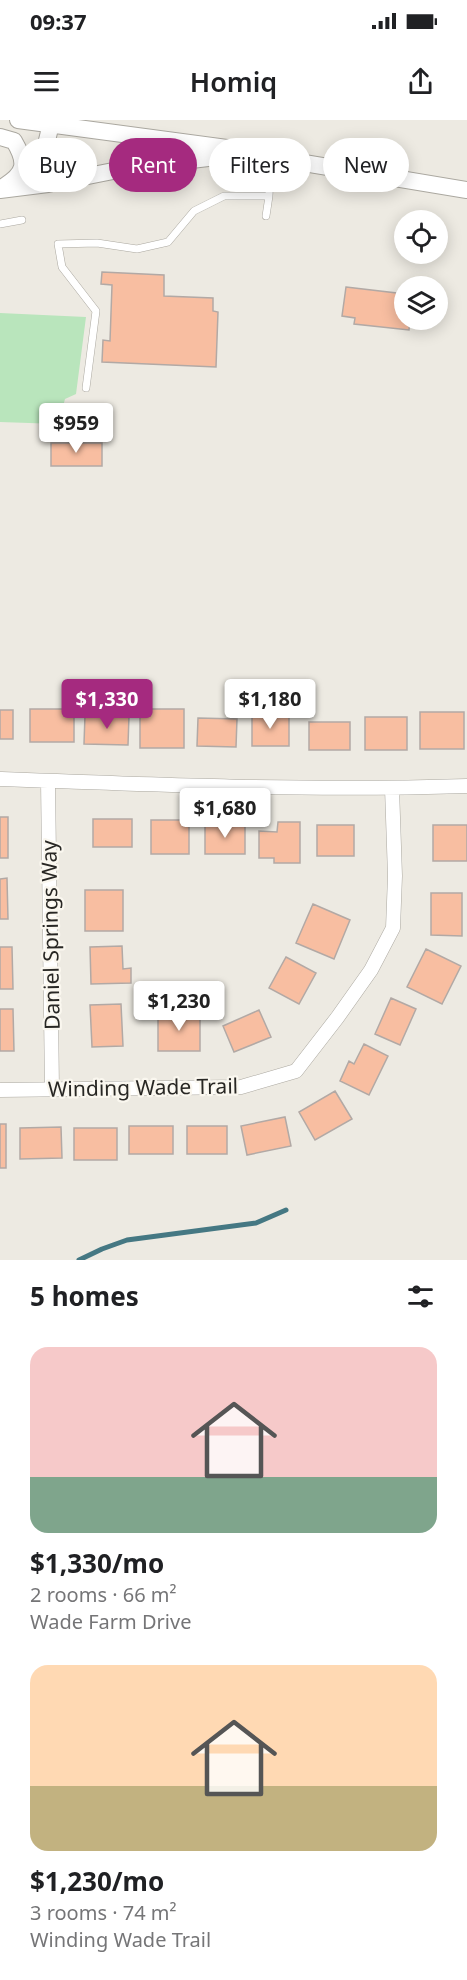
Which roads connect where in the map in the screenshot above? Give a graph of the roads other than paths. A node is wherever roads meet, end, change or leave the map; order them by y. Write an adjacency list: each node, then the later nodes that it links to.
1 (18, 120): 2 (street)
2 (51, 122): 4 (street); 7 (street)
3 (0, 137): 7 (street)
4 (209, 146)
5 (209, 159): 7 (street)
6 (311, 164): 8 (street)
7 (0, 190)
8 (467, 190)
9 (269, 192): 10 (lane)
10 (269, 196): 11 (lane); 14 (lane)
11 (266, 216)
12 (22, 220): 13 (lane)
13 (0, 224)
14 (86, 388)
15 (0, 779): 16 (street)
16 (48, 781): 18 (street); 19 (street, Daniel Springs Way)
17 (467, 786): 18 (street)
18 (392, 788): 19 (street, Winding Wade Trail)
19 (52, 1089): 20 (street, Winding Wade Trail)
20 (0, 1090)

